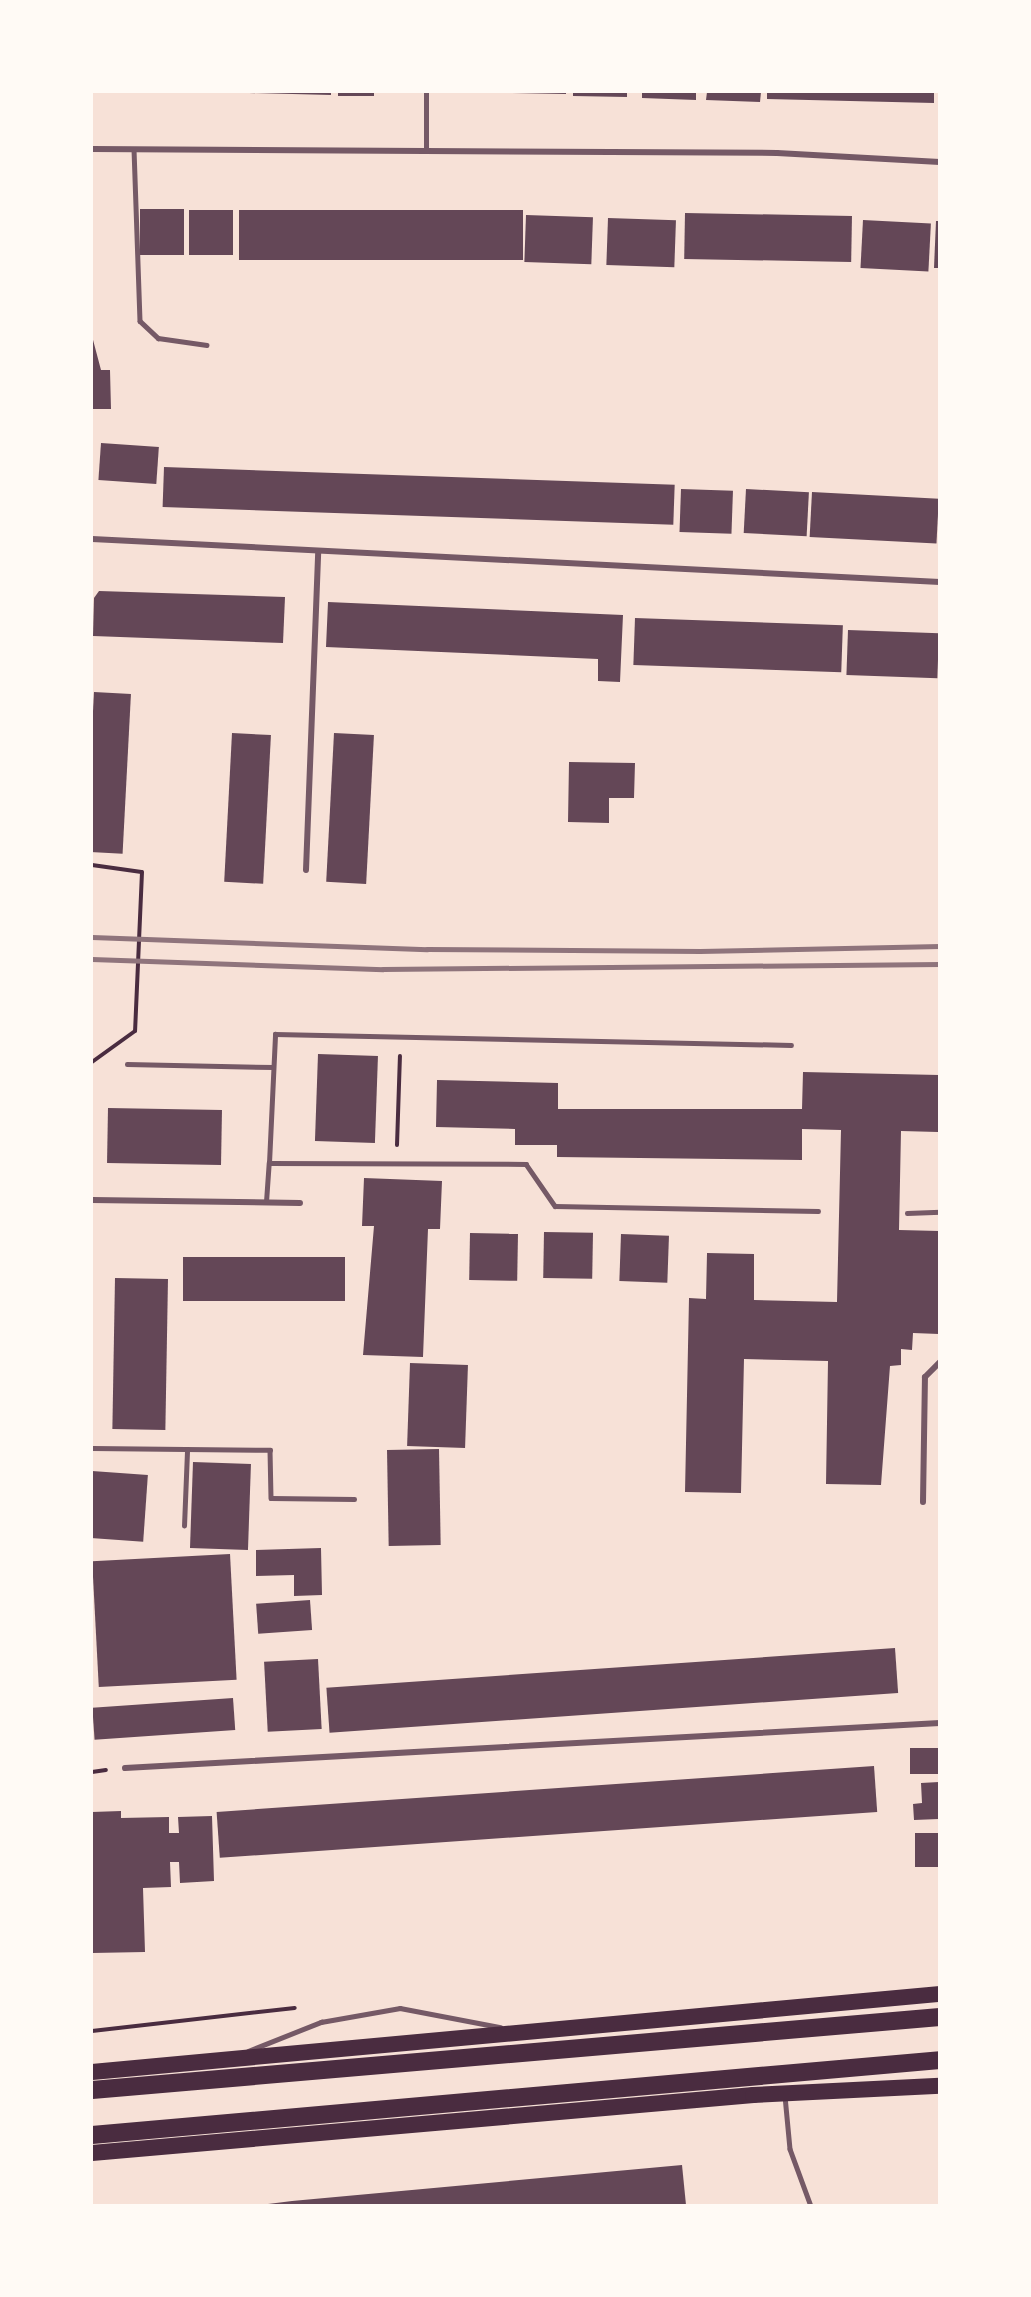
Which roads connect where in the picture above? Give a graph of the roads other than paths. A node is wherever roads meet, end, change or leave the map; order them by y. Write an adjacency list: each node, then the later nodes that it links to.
1 (426, 92): 3 (lane)
2 (92, 148): 4 (street)
3 (426, 148): 4 (street); 5 (street)
4 (134, 149): 6 (lane)
5 (939, 162)
6 (207, 345)
7 (92, 539): 8 (street)
8 (318, 552): 9 (street); 10 (street)
9 (939, 582)
10 (306, 870)
11 (791, 1045): 13 (lane)
12 (127, 1064): 13 (lane)
13 (273, 1067): 14 (lane)
14 (269, 1163): 16 (lane); 18 (lane)
15 (92, 1200): 16 (street)
16 (266, 1202): 17 (street)
17 (300, 1203)
18 (818, 1211)
19 (939, 1212): 20 (lane)
20 (907, 1213)
21 (939, 1362): 25 (street)
22 (92, 1448): 23 (lane)
23 (187, 1450): 24 (lane); 26 (lane)
24 (354, 1499)
25 (923, 1503)
26 (184, 1526)
27 (939, 1723): 28 (street)
28 (125, 1768)
29 (939, 1994): 31 (highway)
30 (939, 2017): 36 (highway)
31 (528, 2034): 33 (highway); 33 (lane)
32 (939, 2060): 38 (highway)
33 (223, 2061): 34 (highway)
34 (92, 2072)
35 (939, 2086): 37 (highway)
36 (92, 2090)
37 (785, 2093): 39 (highway); 40 (lane)
38 (92, 2135)
39 (92, 2153)
40 (811, 2205)

